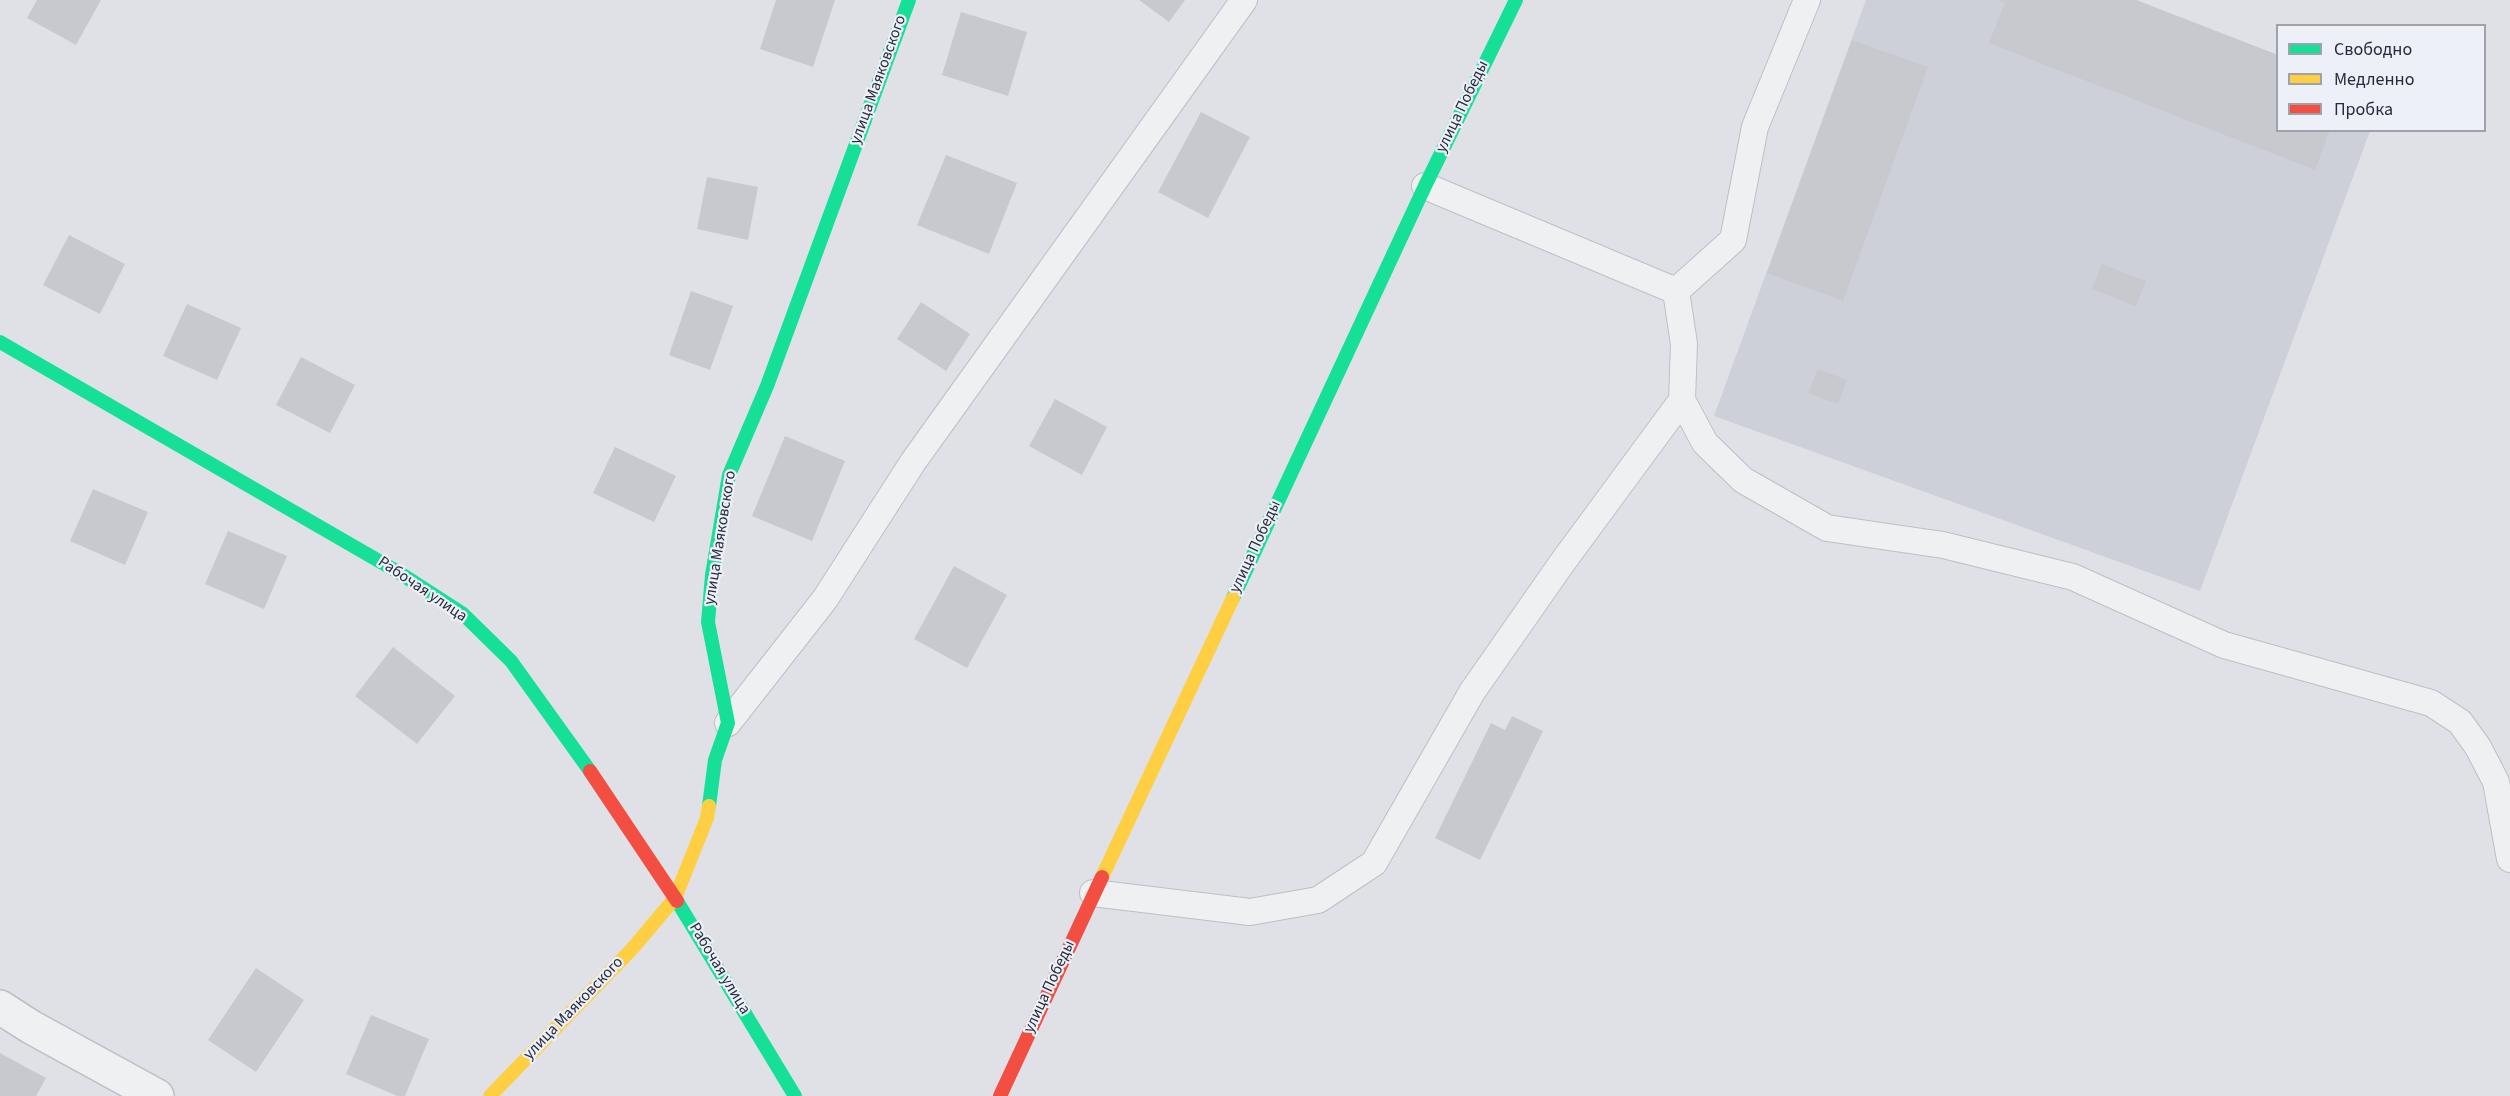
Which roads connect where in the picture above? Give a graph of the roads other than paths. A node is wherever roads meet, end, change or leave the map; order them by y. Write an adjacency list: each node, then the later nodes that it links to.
1 (909, 0): 9 (street, улица Маяковского)
2 (1244, 0): 9 (lane)
3 (1516, 0): 5 (street, улица Победы)
4 (1807, 0): 6 (lane)
5 (1425, 186): 6 (lane); 11 (street, улица Победы)
6 (1676, 291): 8 (lane)
7 (0, 342): 12 (street, Рабочая улица)
8 (1682, 400): 10 (lane); 11 (lane)
9 (728, 723): 12 (street, улица Маяковского)
10 (2510, 859)
11 (1093, 893): 17 (street, улица Победы)
12 (675, 898): 15 (street, улица Маяковского); 16 (street, Рабочая улица)
13 (0, 1007): 14 (street)
14 (157, 1096)
15 (490, 1096)
16 (795, 1096)
17 (1000, 1096)

